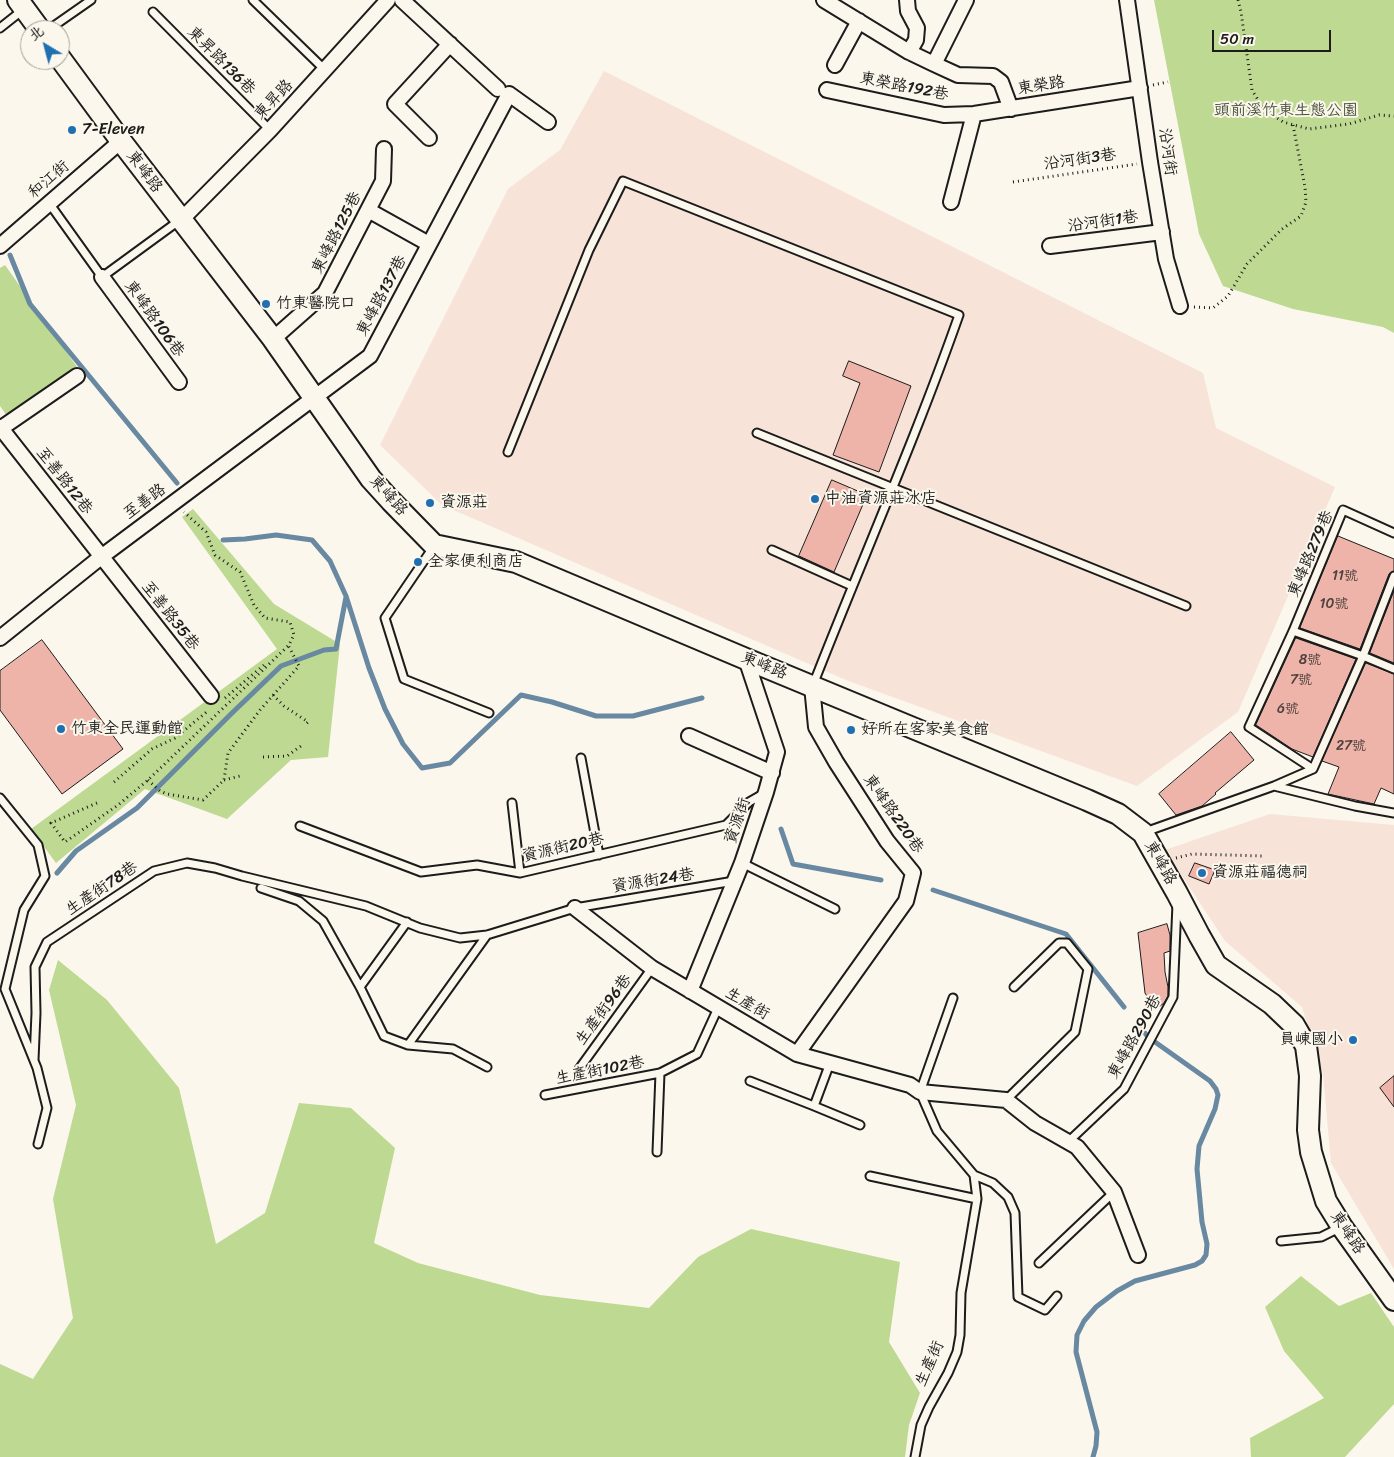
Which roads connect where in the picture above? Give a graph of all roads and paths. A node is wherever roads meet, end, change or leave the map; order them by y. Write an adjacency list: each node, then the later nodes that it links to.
1 (91, 0): 13 (lane)
2 (253, 0): 21 (lane)
3 (388, 0): 21 (street, 東昇路)
4 (402, 0): 16 (street)
5 (824, 0): 14 (street, 東榮路)
6 (907, 0): 17 (street)
7 (966, 0): 18 (street)
8 (1127, 0): 22 (street, 沿河街)
9 (1238, 0): 29 (path)
10 (21, 4): 12 (main road); 15 (lane)
11 (153, 12): 30 (lane, 東昇路136巷)
12 (33, 20)
13 (62, 20)
14 (859, 21): 17 (street, 東榮路); 19 (street)
15 (0, 28)
16 (450, 44): 24 (street); 31 (street)
17 (909, 52): 18 (street, 東榮路)
18 (934, 64): 25 (street, 東榮路)
19 (835, 65)
20 (69, 70): 32 (main road, 東峰路)
21 (325, 70): 30 (street, 東昇路)
22 (1140, 88): 25 (street, 東榮路); 34 (street, 沿河街)
23 (827, 90): 26 (street, 東榮路192巷)
24 (504, 91): 28 (street); 41 (street, 東峰路137巷)
25 (1012, 108): 26 (street, 東榮路192巷)
26 (974, 114): 36 (street)
27 (1394, 116): 29 (path)
28 (548, 122)
29 (1293, 125): 45 (path)
30 (270, 130): 39 (street, 東昇路)
31 (429, 138)
32 (121, 141): 37 (street, 和江街); 39 (main road, 東峰路)
33 (384, 149): 38 (street, 東峰路125巷)
34 (1150, 162): 35 (path, 沿河街3巷); 40 (street, 沿河街)
35 (1013, 182)
36 (951, 202)
37 (49, 203): 42 (street, 和江街); 44 (lane, 東峰路106巷)
38 (368, 210): 41 (street, 東峰路137巷); 46 (street, 東峰路125巷)
39 (181, 220): 44 (lane, 東峰路106巷); 46 (main road, 東峰路)
40 (1162, 232): 43 (street, 沿河街1巷); 45 (street, 沿河街)
41 (429, 244): 49 (street, 東峰路137巷)
42 (0, 246)
43 (1050, 246)
44 (102, 277): 48 (street, 東峰路106巷)
45 (1180, 306)
46 (273, 339): 49 (main road, 東峰路)
47 (77, 376): 50 (street)
48 (179, 382)
49 (314, 397): 55 (main road, 東峰路); 57 (street, 至善路)
50 (0, 428): 57 (street, 至善路12巷)
51 (757, 433): 53 (lane)
52 (508, 452): 53 (lane)
53 (892, 487): 59 (lane); 60 (lane)
54 (1394, 533): 61 (lane, 東峰路279巷)
55 (434, 545): 64 (main road, 東峰路); 69 (lane)
56 (772, 550): 59 (lane)
57 (101, 557): 62 (street, 至善路); 68 (street, 至善路35巷)
58 (1394, 576): 63 (lane)
59 (852, 586): 66 (lane)
60 (1186, 606)
61 (1294, 631): 63 (lane); 75 (lane, 東峰路279巷)
62 (0, 638)
63 (1363, 656): 65 (lane); 75 (lane)
64 (746, 659): 66 (main road, 東峰路); 76 (street, 資源街)
65 (1394, 669)
66 (812, 686): 89 (main road, 東峰路); 109 (street, 東峰路220巷)
67 (273, 695): 68 (path); 70 (path); 79 (path)
68 (215, 701): 80 (path)
69 (489, 713)
70 (305, 725)
71 (689, 736): 76 (street)
72 (301, 746): 73 (path)
73 (263, 757)
74 (580, 758): 90 (lane)
75 (1313, 769): 81 (lane)
76 (772, 773): 82 (street, 資源街)
77 (240, 776): 79 (path)
78 (148, 780): 79 (path)
79 (224, 780)
80 (114, 782)
81 (1274, 786): 86 (lane); 89 (lane)
82 (766, 792): 90 (lane, 資源街20巷); 92 (street, 資源街)
83 (0, 798): 110 (lane)
84 (97, 803): 87 (path)
85 (512, 803): 94 (lane)
86 (1394, 813)
87 (51, 823)
88 (300, 826): 94 (lane, 資源街20巷)
89 (1143, 833): 93 (main road, 東峰路)
90 (599, 855): 94 (lane, 資源街20巷)
91 (1263, 856): 93 (path)
92 (742, 863): 95 (street, 資源街); 99 (lane)
93 (1159, 863): 97 (main road, 東峰路)
94 (520, 873)
95 (735, 881): 98 (lane, 資源街24巷); 105 (street, 資源街)
96 (261, 888): 103 (lane)
97 (1177, 893): 121 (lane, 東峰路290巷); 128 (main road, 東峰路)
98 (575, 908): 101 (lane, 生產街78巷); 102 (street, 生產街)
99 (835, 910)
100 (407, 922): 101 (lane, 生產街78巷); 103 (lane); 110 (lane, 生產街78巷)
101 (487, 935): 108 (lane)
102 (652, 968): 105 (street, 生產街); 113 (lane, 生產街96巷)
103 (360, 987): 108 (lane)
104 (1014, 987): 118 (lane)
105 (690, 991): 107 (street, 生產街)
106 (953, 998): 116 (lane)
107 (718, 1008): 109 (street, 生產街); 114 (lane, 生產街102巷)
108 (408, 1044): 112 (lane)
109 (797, 1054): 111 (street, 生產街)
110 (34, 1060): 122 (lane)
111 (830, 1063): 116 (street, 生產街); 119 (lane)
112 (487, 1067)
113 (579, 1069)
114 (660, 1073): 117 (lane, 生產街102巷); 123 (lane, 生產街102巷)
115 (750, 1081): 119 (lane)
116 (920, 1092): 118 (street, 生產街); 124 (lane)
117 (545, 1095)
118 (1006, 1100): 121 (street)
119 (814, 1106): 120 (lane)
120 (860, 1124)
121 (1068, 1142): 126 (street)
122 (38, 1144)
123 (657, 1152)
124 (974, 1175): 127 (lane, 生產街); 132 (lane)
125 (870, 1176): 127 (lane)
126 (1114, 1192): 130 (street); 131 (lane)
127 (977, 1199): 134 (lane, 生產街)
128 (1342, 1227): 129 (lane); 133 (main road, 東峰路)
129 (1281, 1241)
130 (1138, 1255)
131 (1039, 1263)
132 (1057, 1296)
133 (1394, 1300)
134 (915, 1457)

